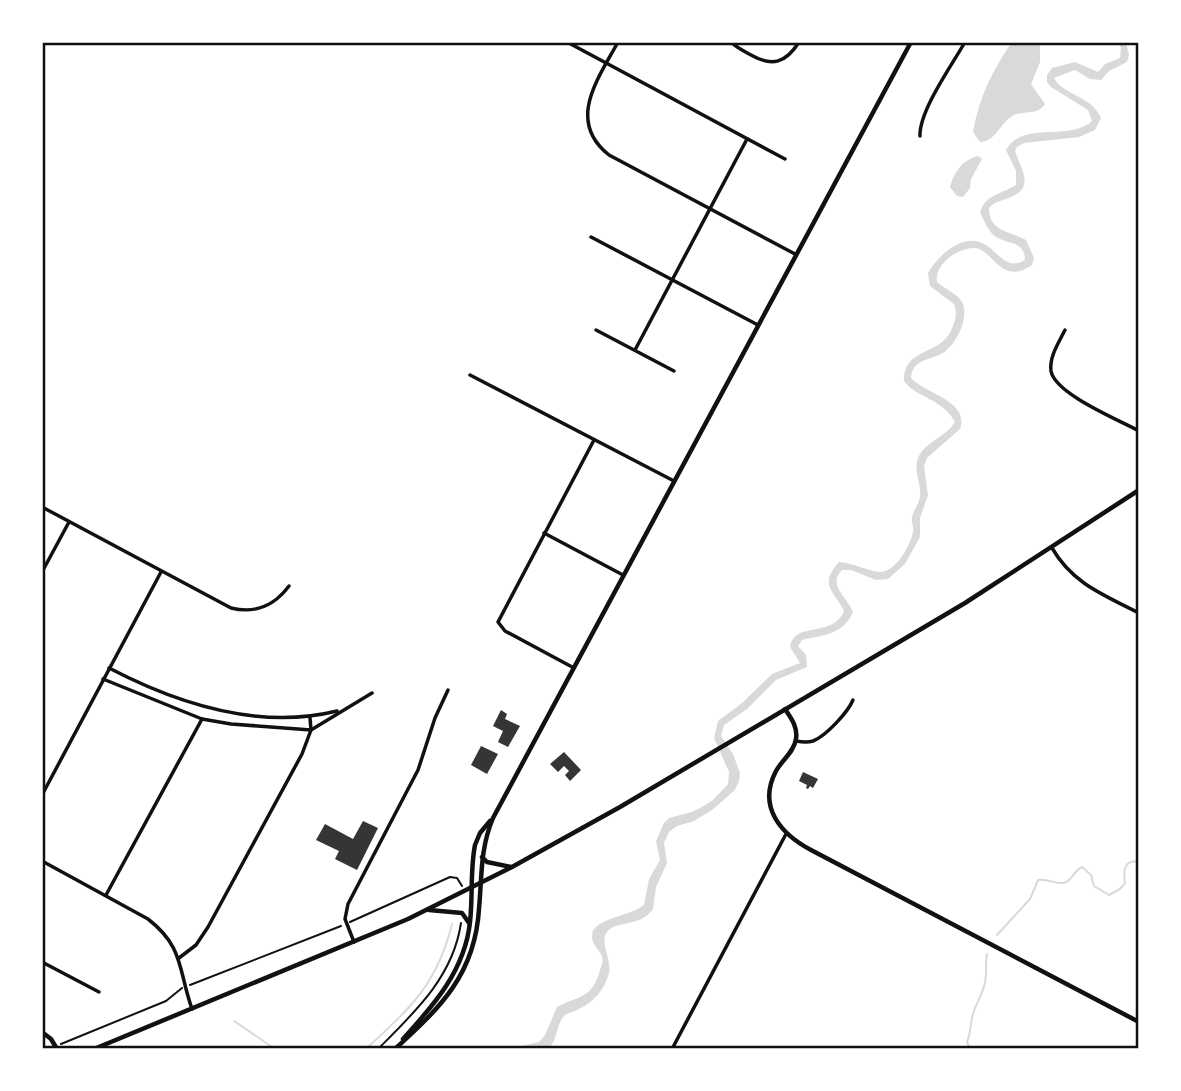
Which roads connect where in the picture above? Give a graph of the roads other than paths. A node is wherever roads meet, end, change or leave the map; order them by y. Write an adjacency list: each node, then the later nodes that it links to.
1 (567, 42): 7 (street)
2 (618, 42): 7 (street)
3 (731, 42): 4 (street)
4 (799, 42)
5 (911, 42): 13 (street)
6 (964, 43): 8 (street)
7 (607, 64): 9 (street); 11 (street)
8 (920, 136)
9 (747, 138): 10 (street); 11 (street)
10 (785, 159)
11 (710, 208): 13 (street); 14 (street)
12 (591, 237): 14 (street)
13 (795, 254): 15 (street)
14 (672, 280): 15 (street); 18 (street)
15 (758, 325): 23 (street)
16 (596, 330): 18 (street)
17 (1065, 330): 21 (street)
18 (635, 350): 19 (street)
19 (674, 371)
20 (470, 375): 22 (street)
21 (1139, 431)
22 (594, 440): 23 (street); 27 (street)
23 (674, 481): 31 (street)
24 (1139, 491): 28 (street)
25 (42, 507): 26 (street)
26 (69, 522): 29 (street); 30 (street)
27 (544, 533): 31 (street); 34 (street)
28 (1052, 548): 33 (street); 41 (street)
29 (42, 572)
30 (161, 572): 32 (street); 35 (street)
31 (623, 575): 34 (street)
32 (289, 586)
33 (1139, 613)
34 (574, 667): 47 (street)
35 (109, 668): 36 (street); 42 (street)
36 (103, 679): 43 (street); 46 (street)
37 (448, 690): 57 (street)
38 (372, 693): 40 (street)
39 (853, 700): 45 (street)
40 (342, 709): 42 (street); 44 (street)
41 (785, 709): 45 (street); 51 (street)
42 (310, 718): 44 (street)
43 (202, 719): 44 (street); 54 (street)
44 (311, 730): 58 (street)
45 (796, 741): 48 (street)
46 (42, 795)
47 (493, 818): 49 (street); 53 (street)
48 (786, 834): 62 (street); 67 (street)
49 (482, 857): 51 (street); 52 (street)
50 (42, 861): 54 (street)
51 (512, 867): 52 (street)
52 (481, 884): 53 (street); 66 (street)
53 (471, 888): 55 (street); 56 (street)
54 (106, 895): 58 (street)
55 (429, 910): 56 (street); 57 (street)
56 (470, 924): 66 (street)
57 (354, 942): 61 (street)
58 (179, 957): 61 (street)
59 (42, 962): 60 (street)
60 (99, 992)
61 (192, 1009): 65 (street)
62 (1139, 1022)
63 (42, 1032): 64 (street)
64 (57, 1048)
65 (94, 1049)
66 (394, 1049)
67 (672, 1049)

